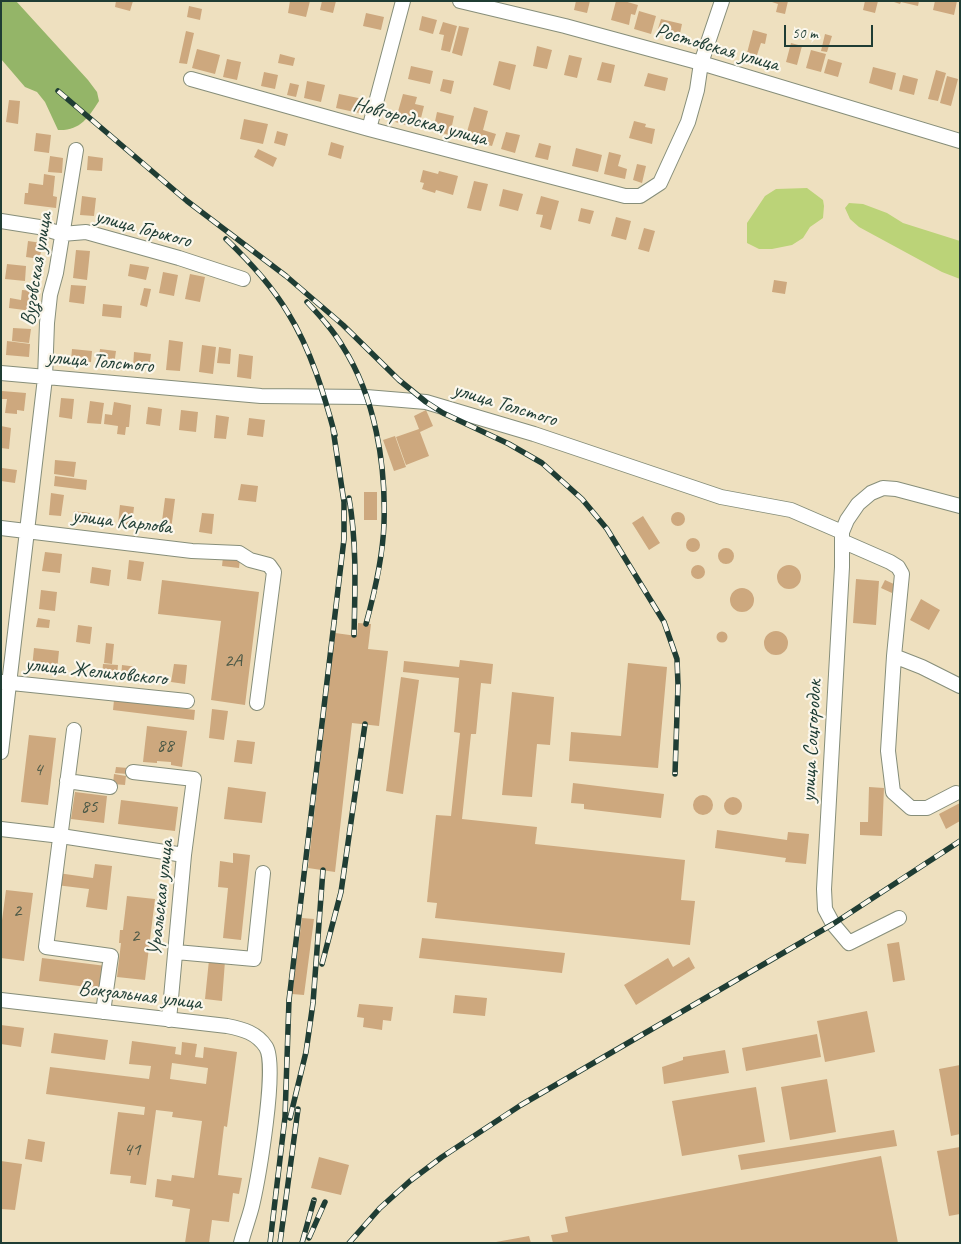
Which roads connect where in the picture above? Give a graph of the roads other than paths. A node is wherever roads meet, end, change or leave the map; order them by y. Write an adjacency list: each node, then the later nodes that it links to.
1 (403, 1): 6 (street)
2 (460, 1): 4 (street, Ростовская улица)
3 (722, 1): 4 (street)
4 (701, 63): 6 (street, Новгородская улица); 7 (street, Ростовская улица)
5 (191, 79): 6 (street, Новгородская улица)
6 (369, 129)
7 (960, 141)
8 (76, 150): 10 (street, Вузовская улица)
9 (1, 221): 10 (street, улица Горького)
10 (62, 234): 11 (street, улица Горького); 13 (street, Вузовская улица)
11 (243, 279)
12 (1, 374): 13 (street, улица Толстого)
13 (45, 378): 16 (street, Вузовская улица); 17 (street, улица Толстого)
14 (960, 506): 17 (street)
15 (1, 528): 16 (street, улица Карлова)
16 (27, 531): 19 (street, Вузовская улица); 22 (street, улица Карлова)
17 (842, 536): 18 (street, улица Толстого); 33 (street, улица Соцгородок)
18 (894, 656): 20 (street); 28 (street)
19 (6, 682): 21 (street, улица Желиховского); 24 (street, Вузовская улица)
20 (960, 686)
21 (187, 702)
22 (257, 703)
23 (74, 730): 26 (street)
24 (1, 752)
25 (133, 772): 31 (street, Уральская улица)
26 (67, 781): 27 (street); 30 (street)
27 (110, 787)
28 (956, 792)
29 (1, 829): 30 (street)
30 (61, 836): 31 (street); 36 (street)
31 (184, 855): 34 (street, Уральская улица)
32 (263, 873): 34 (street)
33 (899, 918)
34 (176, 952): 37 (street, Уральская улица)
35 (1, 1000): 36 (street, Вокзальная улица)
36 (104, 1012): 37 (street, Вокзальная улица)
37 (169, 1020): 38 (street, Вокзальная улица)
38 (241, 1243)

